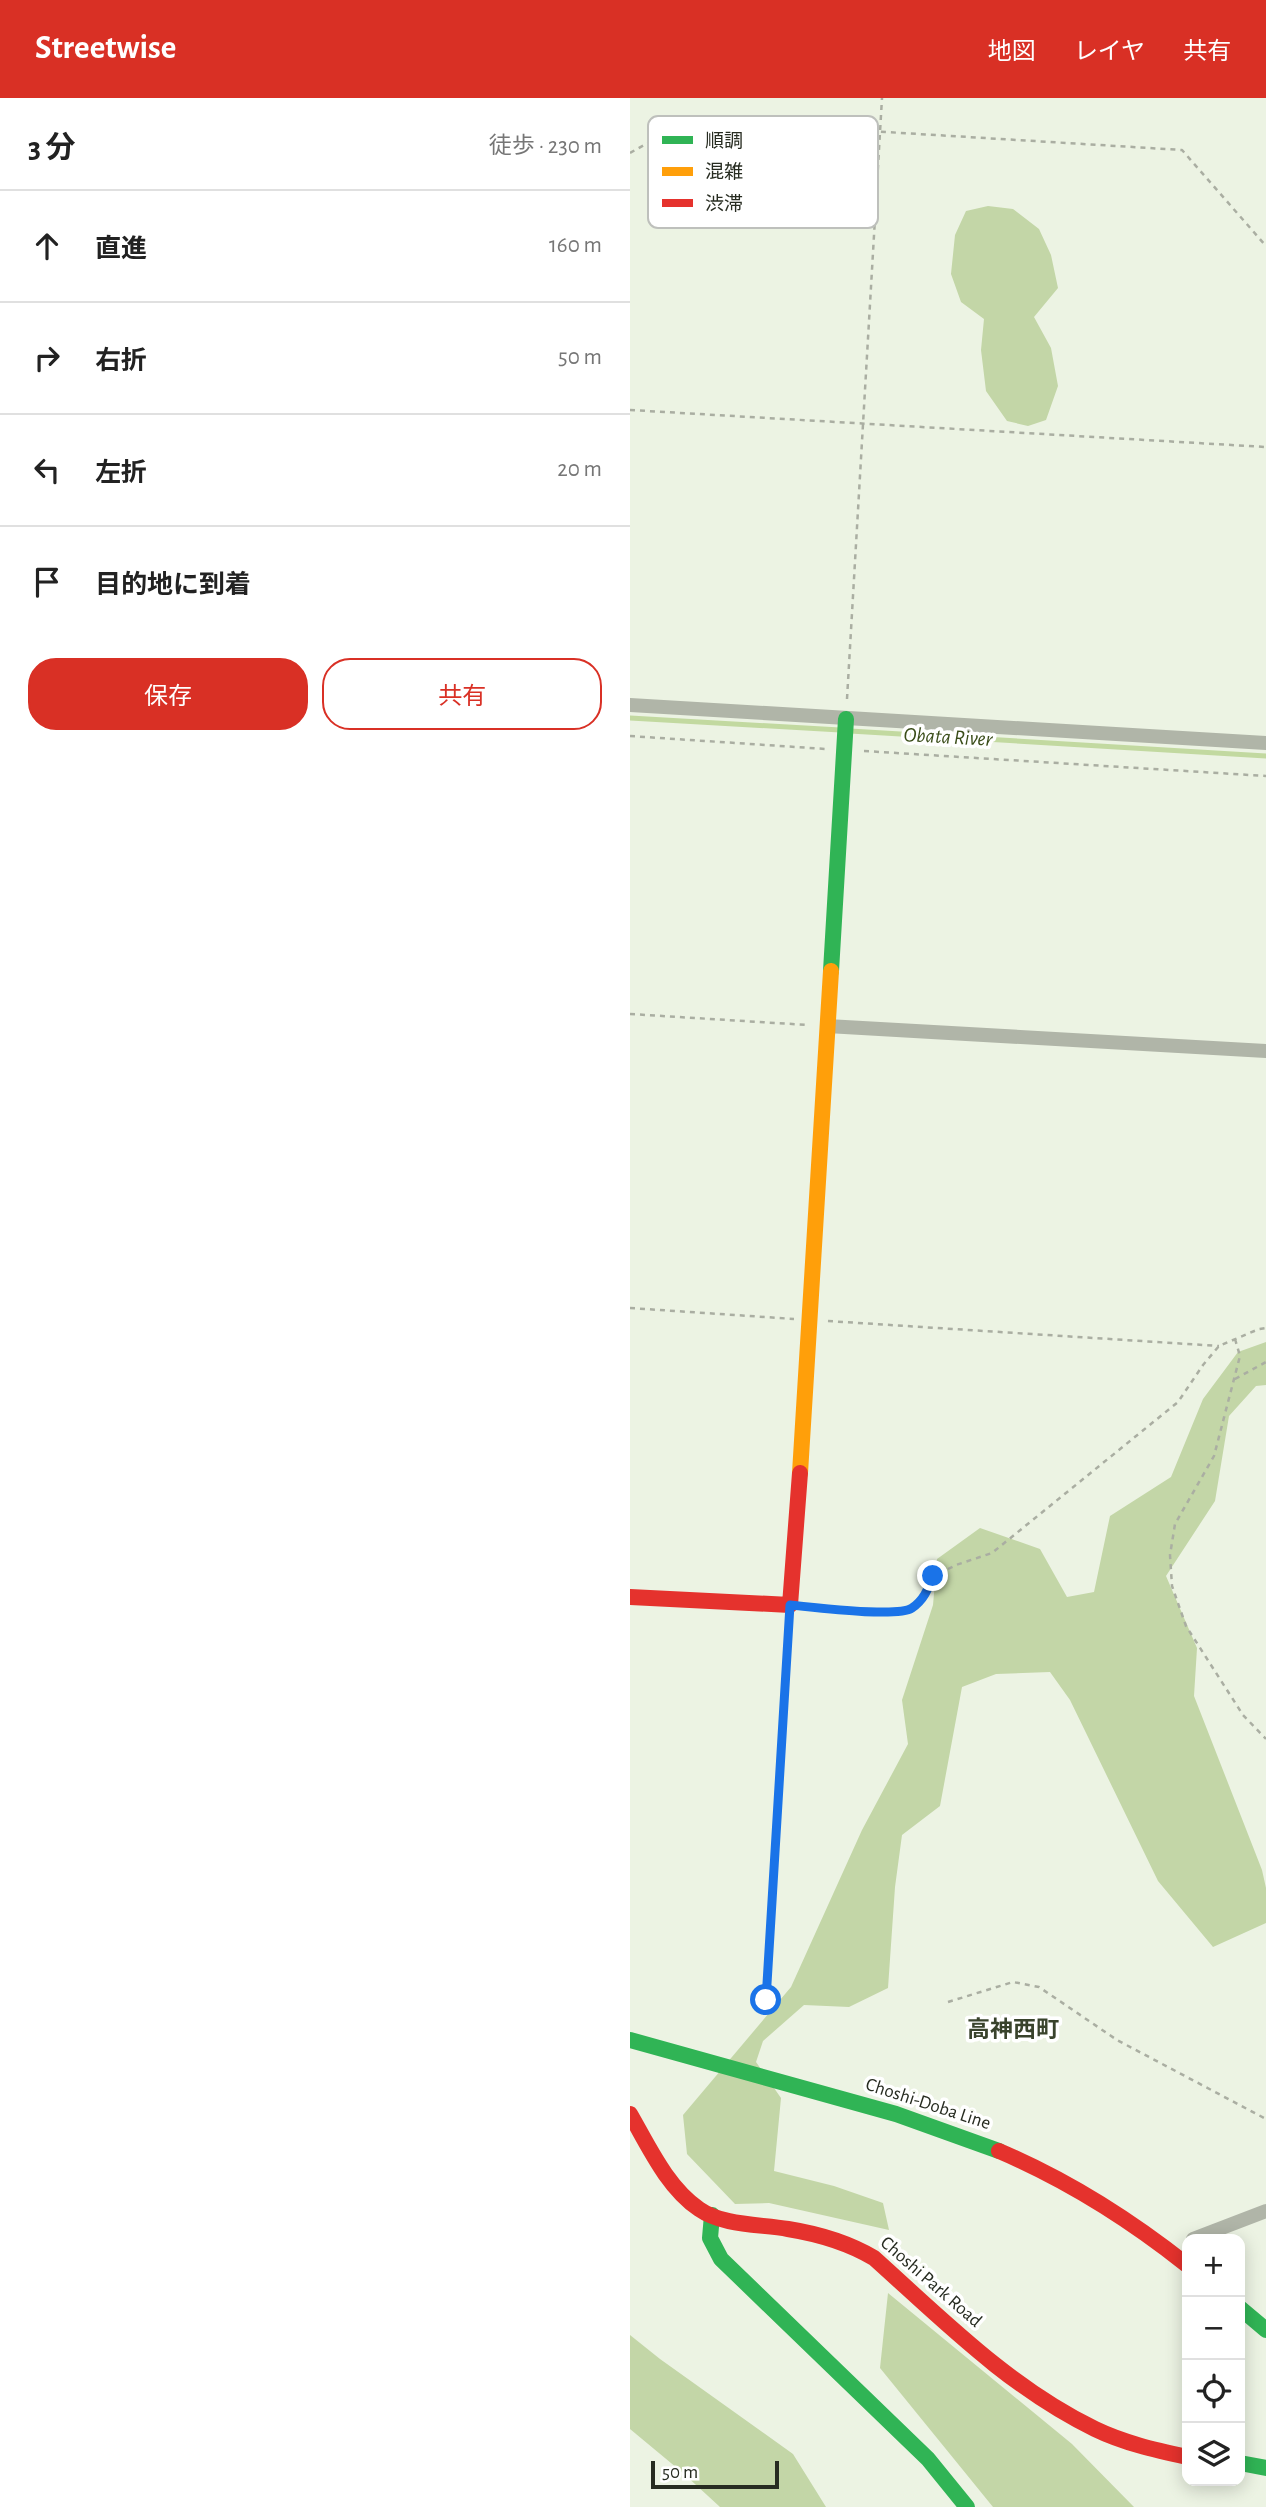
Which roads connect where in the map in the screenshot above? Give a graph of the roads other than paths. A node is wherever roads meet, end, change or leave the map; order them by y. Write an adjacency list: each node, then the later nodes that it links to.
1 (630, 705): 2 (street)
2 (846, 719): 3 (street); 4 (street)
3 (1266, 743)
4 (827, 1026): 5 (street); 6 (street)
5 (1266, 1051)
6 (630, 1597)
7 (630, 2040): 13 (street, Choshi-Doba Line)
8 (630, 2114): 10 (street, Choshi Park Road)
9 (1266, 2211): 11 (street)
10 (712, 2215): 17 (street, Choshi Park Road); 20 (street)
11 (1207, 2234)
12 (1182, 2244): 13 (street)
13 (1168, 2249): 14 (street, Choshi-Doba Line)
14 (1182, 2261)
15 (1245, 2312): 16 (street)
16 (1266, 2330)
17 (1182, 2456)
18 (1245, 2464): 19 (street)
19 (1266, 2468)
20 (967, 2507)

